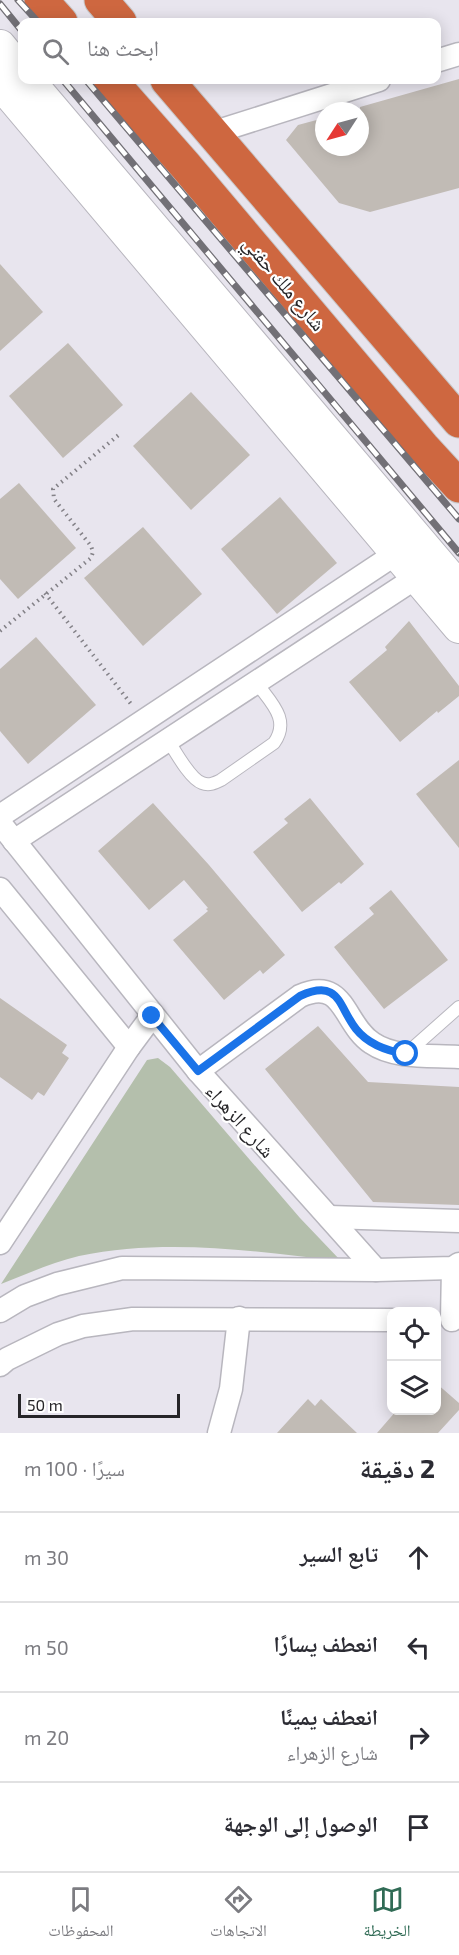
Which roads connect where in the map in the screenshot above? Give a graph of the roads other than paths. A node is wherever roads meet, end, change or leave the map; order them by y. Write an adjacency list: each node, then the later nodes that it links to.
1 (41, 0): 3 (highway)
2 (101, 0): 4 (highway)
3 (57, 18)
4 (117, 18)
5 (0, 46): 8 (street)
6 (459, 54): 7 (street)
7 (441, 59)
8 (18, 68)
9 (0, 83): 17 (street)
10 (31, 84): 18 (street)
11 (114, 84): 16 (highway, شارع ملك حفني)
12 (170, 84): 14 (highway)
13 (366, 84): 14 (street)
14 (212, 133): 15 (highway)
15 (459, 421)
16 (459, 486)
17 (407, 565): 19 (street); 20 (street); 22 (street)
18 (459, 588)
19 (459, 627)
20 (256, 682): 21 (street); 21 (lane)
21 (168, 740): 24 (street)
22 (0, 816)
23 (0, 823): 24 (street, شارع الزهراء)
24 (14, 841): 27 (street, شارع الزهراء)
25 (0, 889): 28 (street)
26 (459, 1007): 29 (lane)
27 (152, 1016): 28 (street); 31 (street, شارع الزهراء)
28 (129, 1047): 34 (street)
29 (406, 1054): 30 (street); 31 (street)
30 (459, 1057)
31 (198, 1071): 32 (street, شارع الزهراء)
32 (329, 1217): 33 (street); 36 (street, شارع الزهراء)
33 (459, 1221)
34 (0, 1243)
35 (457, 1268): 36 (street); 40 (street)
36 (376, 1270): 37 (street)
37 (0, 1311)
38 (239, 1318): 39 (street); 41 (street); 42 (street)
39 (387, 1320)
40 (452, 1320)
41 (0, 1365)
42 (219, 1433)

